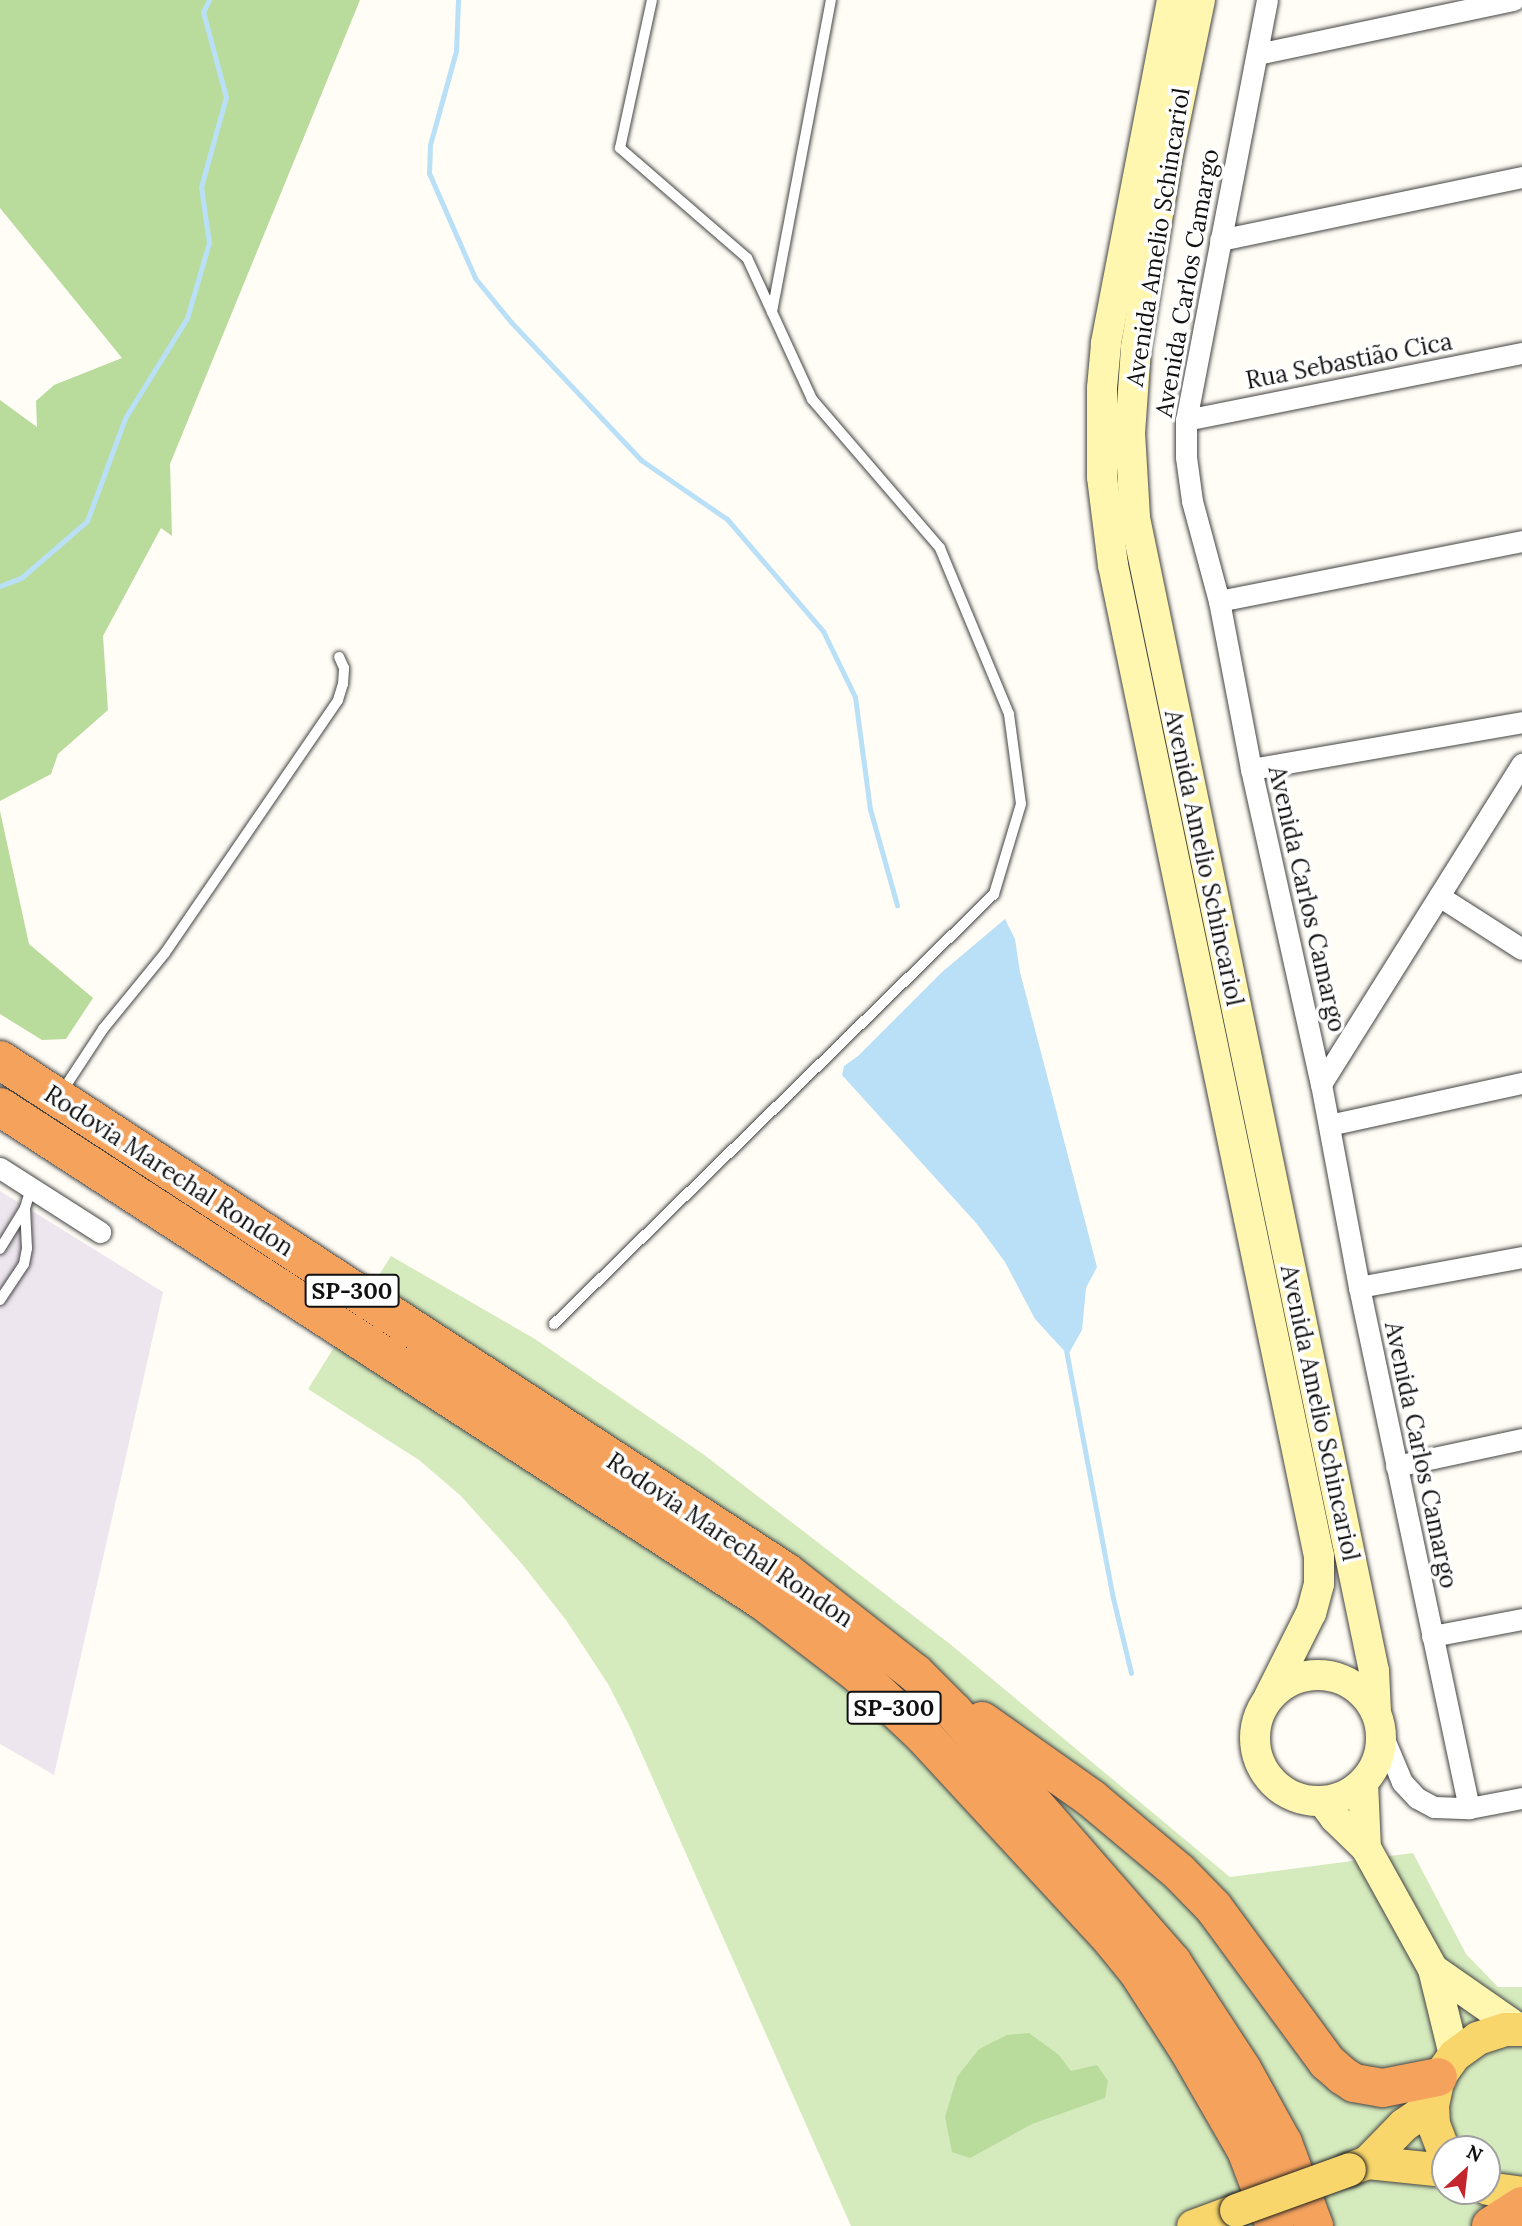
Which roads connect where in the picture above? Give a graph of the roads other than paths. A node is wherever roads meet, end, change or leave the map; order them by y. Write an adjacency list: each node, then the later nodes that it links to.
1 (652, 0): 10 (lane)
2 (831, 0): 10 (lane)
3 (1172, 0): 40 (main road, Avenida Amelio Schincariol)
4 (1200, 0): 41 (main road, Avenida Amelio Schincariol)
5 (1267, 0): 7 (street, Avenida Carlos Camargo)
6 (1513, 0): 7 (street)
7 (1257, 54): 9 (street, Avenida Carlos Camargo)
8 (1522, 177): 9 (street)
9 (1220, 240): 12 (street, Avenida Carlos Camargo)
10 (772, 312): 34 (lane)
11 (1522, 353): 12 (street, Rua Sebastião Cica)
12 (1186, 420): 14 (street, Avenida Carlos Camargo)
13 (1522, 541): 14 (street)
14 (1219, 601): 18 (street, Avenida Carlos Camargo)
15 (339, 657): 24 (lane)
16 (1522, 722): 18 (street)
17 (1522, 764): 19 (street)
18 (1251, 769): 23 (street, Avenida Carlos Camargo)
19 (1438, 896): 20 (street); 23 (street)
20 (1522, 949)
21 (0, 1060): 24 (highway, Rodovia Marechal Rondon / SP-300)
22 (1522, 1083): 26 (street)
23 (1321, 1084): 26 (street, Avenida Carlos Camargo)
24 (57, 1098): 39 (highway, Rodovia Marechal Rondon / SP-300)
25 (0, 1107): 57 (highway, Rodovia Marechal Rondon / SP-300)
26 (1329, 1125): 32 (street, Avenida Carlos Camargo)
27 (0, 1168): 28 (street)
28 (28, 1198): 29 (street); 30 (lane); 33 (lane)
29 (100, 1232)
30 (0, 1249)
31 (1522, 1257): 32 (street)
32 (1359, 1287): 36 (street, Avenida Carlos Camargo)
33 (0, 1300)
34 (554, 1324)
35 (1522, 1439): 36 (street)
36 (1396, 1466): 38 (street, Avenida Carlos Camargo)
37 (1522, 1619): 38 (street)
38 (1432, 1636): 45 (street, Avenida Carlos Camargo)
39 (915, 1673): 49 (highway); 58 (highway, Rodovia Marechal Rondon / SP-300)
40 (1269, 1697): 41 (main road); 44 (main road)
41 (1379, 1722): 42 (main road); 45 (street)
42 (1363, 1783): 44 (main road); 46 (main road)
43 (1522, 1798): 45 (street)
44 (1323, 1801): 46 (main road)
45 (1469, 1808)
46 (1366, 1847): 47 (main road)
47 (1433, 1969): 48 (main road); 49 (main road)
48 (1521, 2029): 49 (main road)
49 (1441, 2079): 50 (main road); 51 (main road)
50 (1437, 2135)
51 (1358, 2165): 52 (main road); 56 (main road, bridge)
52 (1431, 2169)
53 (1501, 2190): 54 (main road)
54 (1522, 2193)
55 (1522, 2206): 59 (highway)
56 (1193, 2226)
57 (1275, 2226)
58 (1314, 2226)
59 (1491, 2226)

